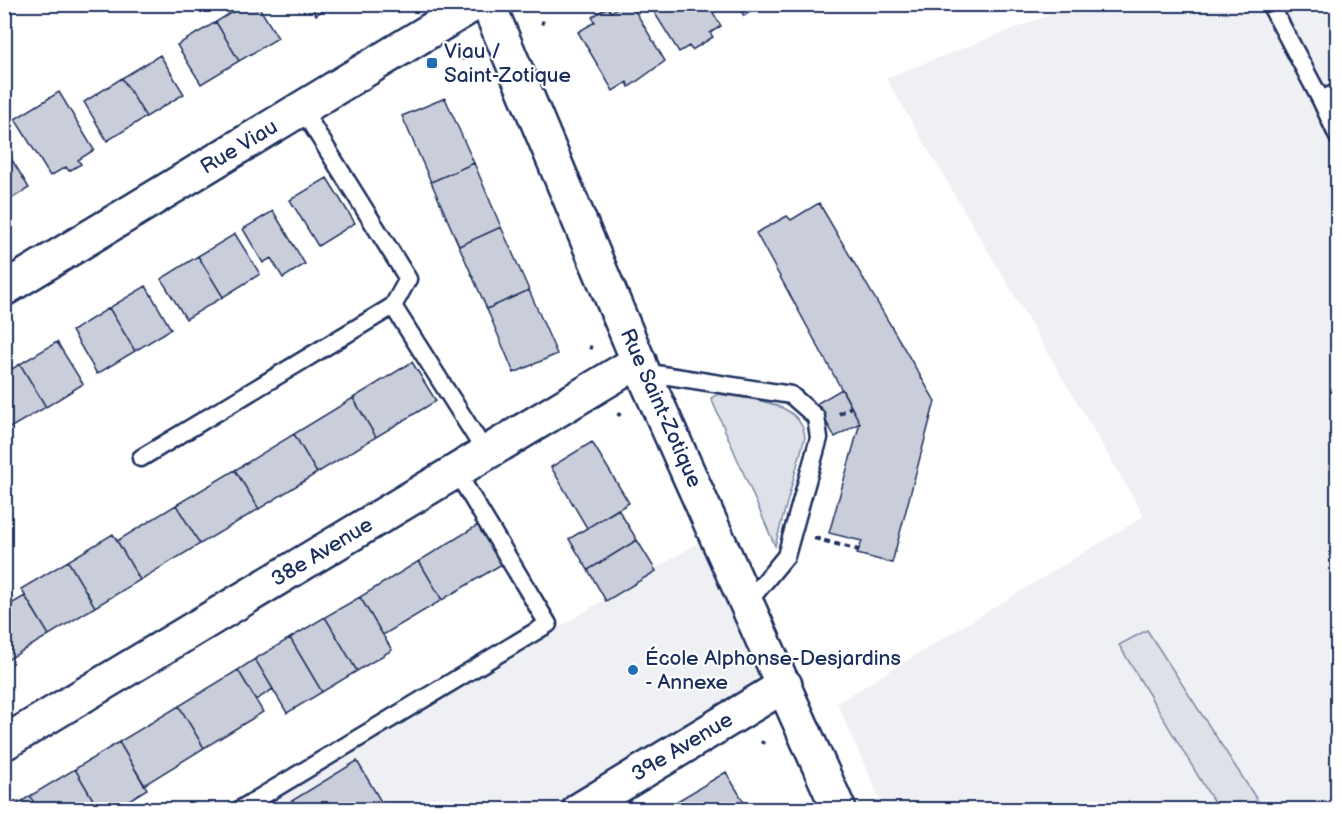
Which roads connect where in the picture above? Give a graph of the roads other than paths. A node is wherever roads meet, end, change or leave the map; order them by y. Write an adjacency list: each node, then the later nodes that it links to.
1 (474, 4): 6 (street, Rue Viau)
2 (488, 4): 10 (street, Rue Saint-Zotique)
3 (1270, 4): 5 (lane)
4 (1338, 92): 5 (lane)
5 (1321, 99): 7 (lane)
6 (302, 109): 8 (street, Rue Viau); 9 (lane)
7 (1338, 136)
8 (4, 289)
9 (393, 306): 11 (lane); 12 (lane)
10 (641, 366): 11 (street, 38e Avenue); 14 (street, Rue Saint-Zotique); 14 (lane)
11 (486, 453): 13 (street, 38e Avenue)
12 (141, 458)
13 (456, 471): 16 (street, 38e Avenue); 18 (lane)
14 (748, 602): 15 (street, Rue Saint-Zotique)
15 (785, 685): 17 (street, 39e Avenue); 19 (street, Rue Saint-Zotique)
16 (4, 743)
17 (587, 808)
18 (239, 810)
19 (839, 810)

